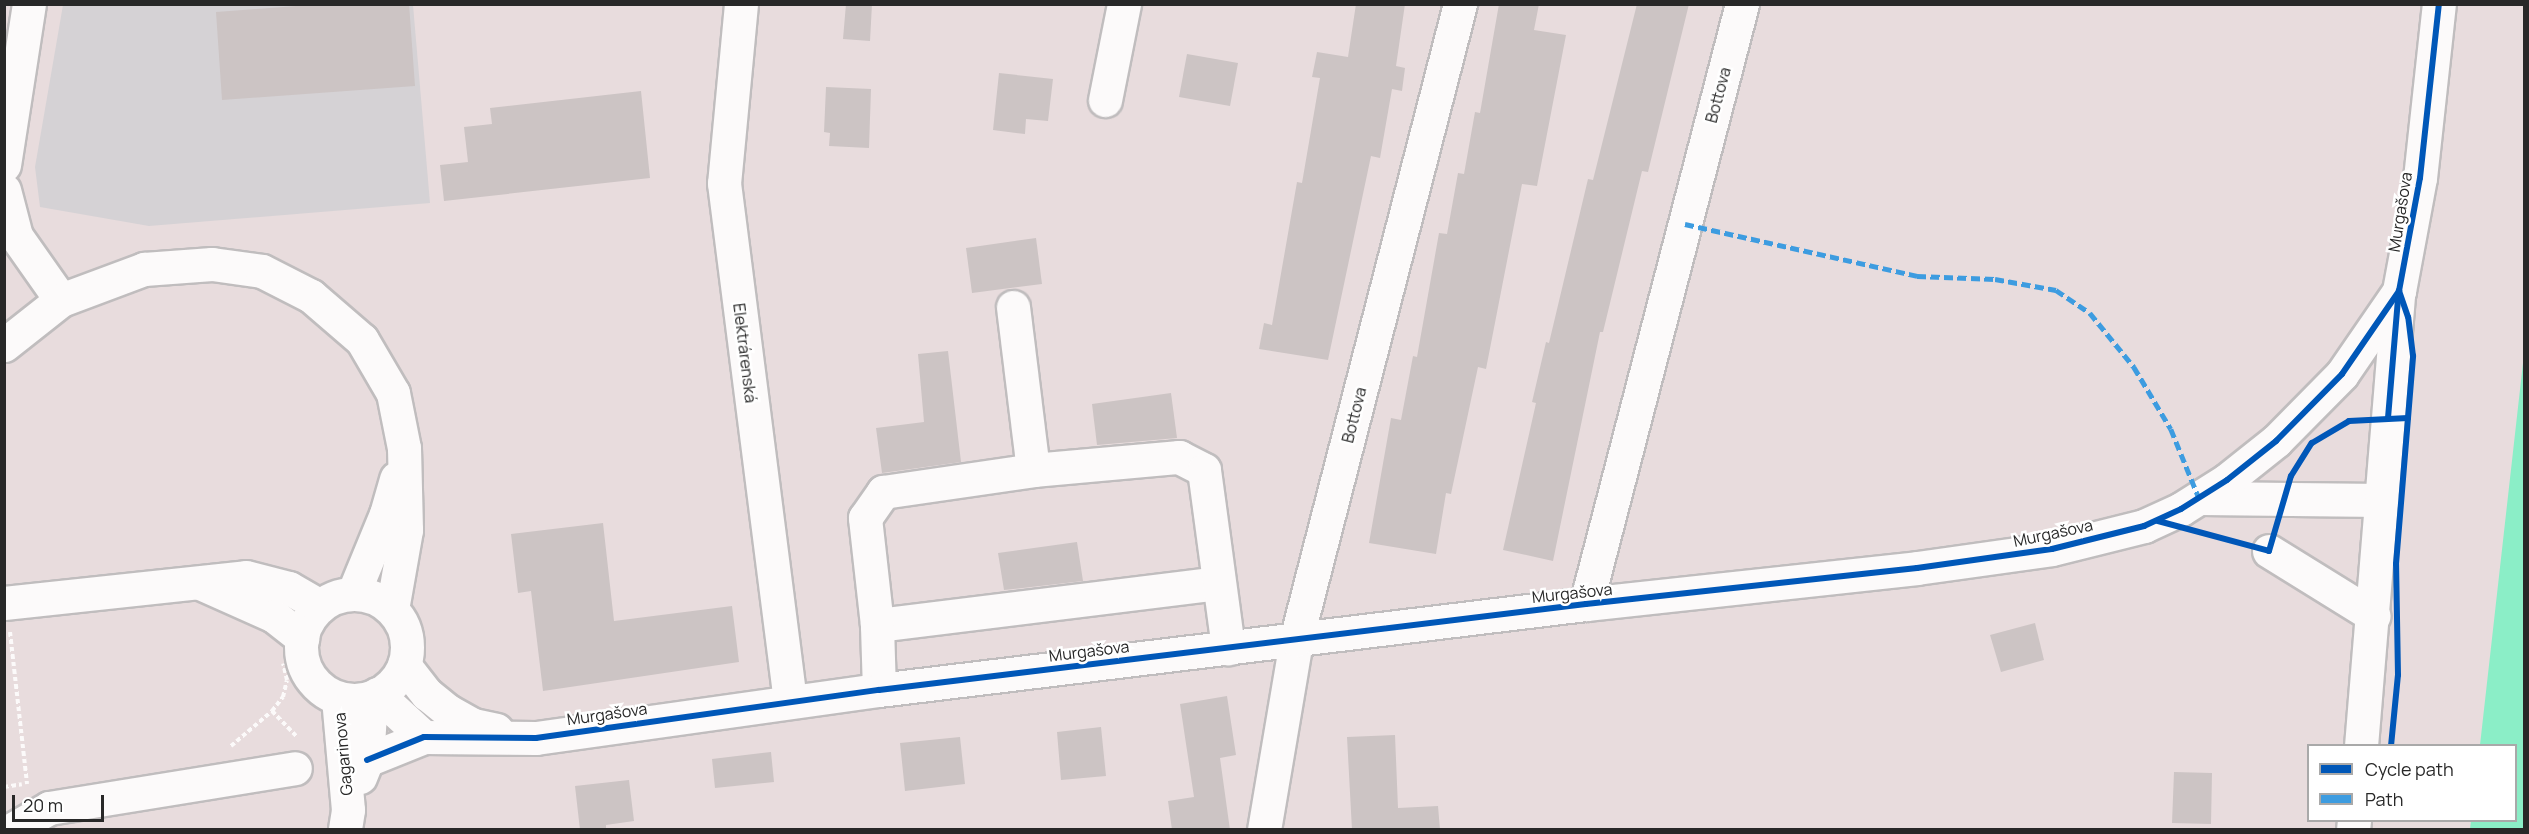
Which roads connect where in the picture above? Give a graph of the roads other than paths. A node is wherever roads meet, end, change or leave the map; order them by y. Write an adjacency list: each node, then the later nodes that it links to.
1 (29, 4): 8 (street)
2 (741, 4): 35 (street, Elektrárenská)
3 (1124, 4): 7 (street)
4 (1460, 4): 28 (street, Bottova)
5 (1742, 4): 22 (street, Bottova)
6 (2439, 4): 10 (street, Murgašova)
7 (1105, 100)
8 (4, 165)
9 (4, 190): 11 (street)
10 (2399, 291): 16 (street, Murgašova); 17 (street)
11 (61, 300): 13 (street); 14 (street)
12 (1013, 307): 15 (street)
13 (4, 345)
14 (404, 448): 21 (street); 24 (street)
15 (1033, 470): 20 (street); 27 (street)
16 (2199, 498): 17 (street); 22 (street, Murgašova)
17 (2382, 500): 26 (street)
18 (2269, 551): 26 (street)
19 (195, 581): 23 (street); 25 (street); 30 (street)
20 (1216, 583): 27 (street); 29 (street)
21 (353, 594): 23 (street); 24 (street)
22 (1586, 603): 28 (street, Murgašova)
23 (320, 606): 30 (street)
24 (392, 609): 31 (street)
25 (7, 614)
26 (2374, 616): 38 (street)
27 (877, 625): 32 (street)
28 (1296, 640): 29 (street, Murgašova); 45 (street, Bottova)
29 (1228, 648): 32 (street, Murgašova)
30 (292, 649): 34 (street)
31 (404, 665): 33 (street); 37 (street, Murgašova)
32 (879, 690): 35 (street, Murgašova)
33 (374, 696): 34 (street); 36 (street); 39 (street, Gagarinova)
34 (338, 698): 43 (street, Gagarinova)
35 (790, 701): 37 (street, Murgašova)
36 (423, 737): 37 (street, Murgašova); 39 (street, Murgašova)
37 (536, 738)
38 (2361, 744)
39 (367, 760): 43 (street, Gagarinova)
40 (295, 768): 41 (street)
41 (49, 808): 42 (street); 44 (street)
42 (4, 813)
43 (347, 820)
44 (11, 830)
45 (1264, 830)

